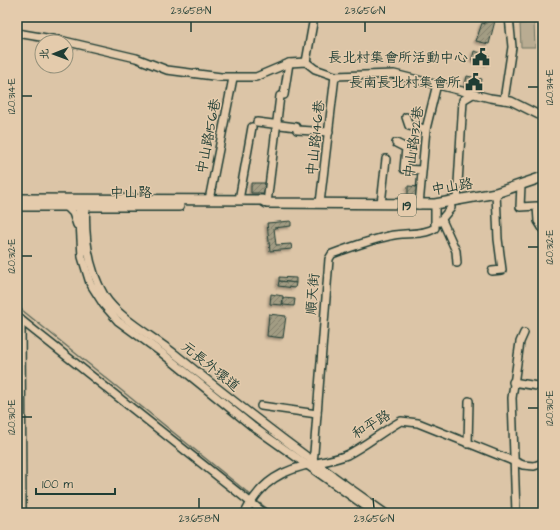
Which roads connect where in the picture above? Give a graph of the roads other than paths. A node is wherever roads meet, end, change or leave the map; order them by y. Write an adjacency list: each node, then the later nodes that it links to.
1 (509, 17): 10 (street)
2 (313, 23): 5 (street)
3 (17, 33): 7 (street)
4 (289, 62): 5 (street); 7 (street); 13 (street)
5 (306, 62): 6 (street)
6 (335, 76): 8 (street); 15 (street, 中山路146巷)
7 (232, 78): 23 (street, 中山路156巷)
8 (437, 84): 9 (street); 14 (street, 中山路132巷)
9 (473, 94): 10 (street); 25 (street)
10 (504, 100): 12 (street)
11 (406, 117): 14 (street)
12 (543, 117)
13 (276, 125): 15 (street); 24 (street); 27 (street)
14 (426, 129): 18 (street, 中山路132巷)
15 (329, 132): 28 (street, 中山路146巷)
16 (396, 143): 18 (street)
17 (386, 159): 29 (street)
18 (421, 170): 30 (street, 中山路132巷)
19 (543, 177): 20 (main road, 中山路 / 19)
20 (521, 185): 21 (main road, 中山路 / 19); 35 (street)
21 (496, 192): 25 (main road, 中山路 / 19); 38 (street)
22 (17, 199): 26 (main road, 中山路 / 19)
23 (209, 200): 24 (main road, 中山路 / 19); 26 (main road, 中山路 / 19)
24 (240, 200): 27 (main road, 中山路 / 19)
25 (454, 201): 31 (main road, 中山路 / 19); 34 (street)
26 (82, 202): 27 (main road, 中山路 / 19); 32 (main road, 中山路 / 19); 36 (street, 元長外環道); 49 (street, 元長外環道)
27 (267, 203): 28 (main road, 中山路 / 19)
28 (320, 203): 29 (main road, 中山路 / 19)
29 (381, 204): 30 (main road, 中山路 / 19)
30 (419, 204): 31 (main road, 中山路 / 19)
31 (435, 204): 34 (street)
32 (65, 205): 33 (main road, 中山路 / 19); 36 (street)
33 (17, 206)
34 (438, 222): 37 (street); 45 (street, 順天街)
35 (543, 229)
36 (79, 230): 49 (street, 元長外環道)
37 (457, 263)
38 (492, 271)
39 (19, 317): 50 (street); 51 (street)
40 (524, 333): 41 (street)
41 (513, 382): 42 (street); 47 (street)
42 (543, 387)
43 (469, 401): 46 (street)
44 (261, 406): 45 (street)
45 (317, 414): 49 (street, 順天街)
46 (468, 444): 47 (street, 和平路); 49 (street, 和平路)
47 (514, 461): 48 (street, 和平路); 56 (street)
48 (543, 463)
49 (312, 464): 50 (street, 和平路); 54 (street, 元長外環道); 55 (street, 元長外環道)
50 (251, 502): 52 (street); 53 (street)
51 (22, 513)
52 (245, 513)
53 (264, 513)
54 (375, 513)
55 (385, 513)
56 (516, 513)

